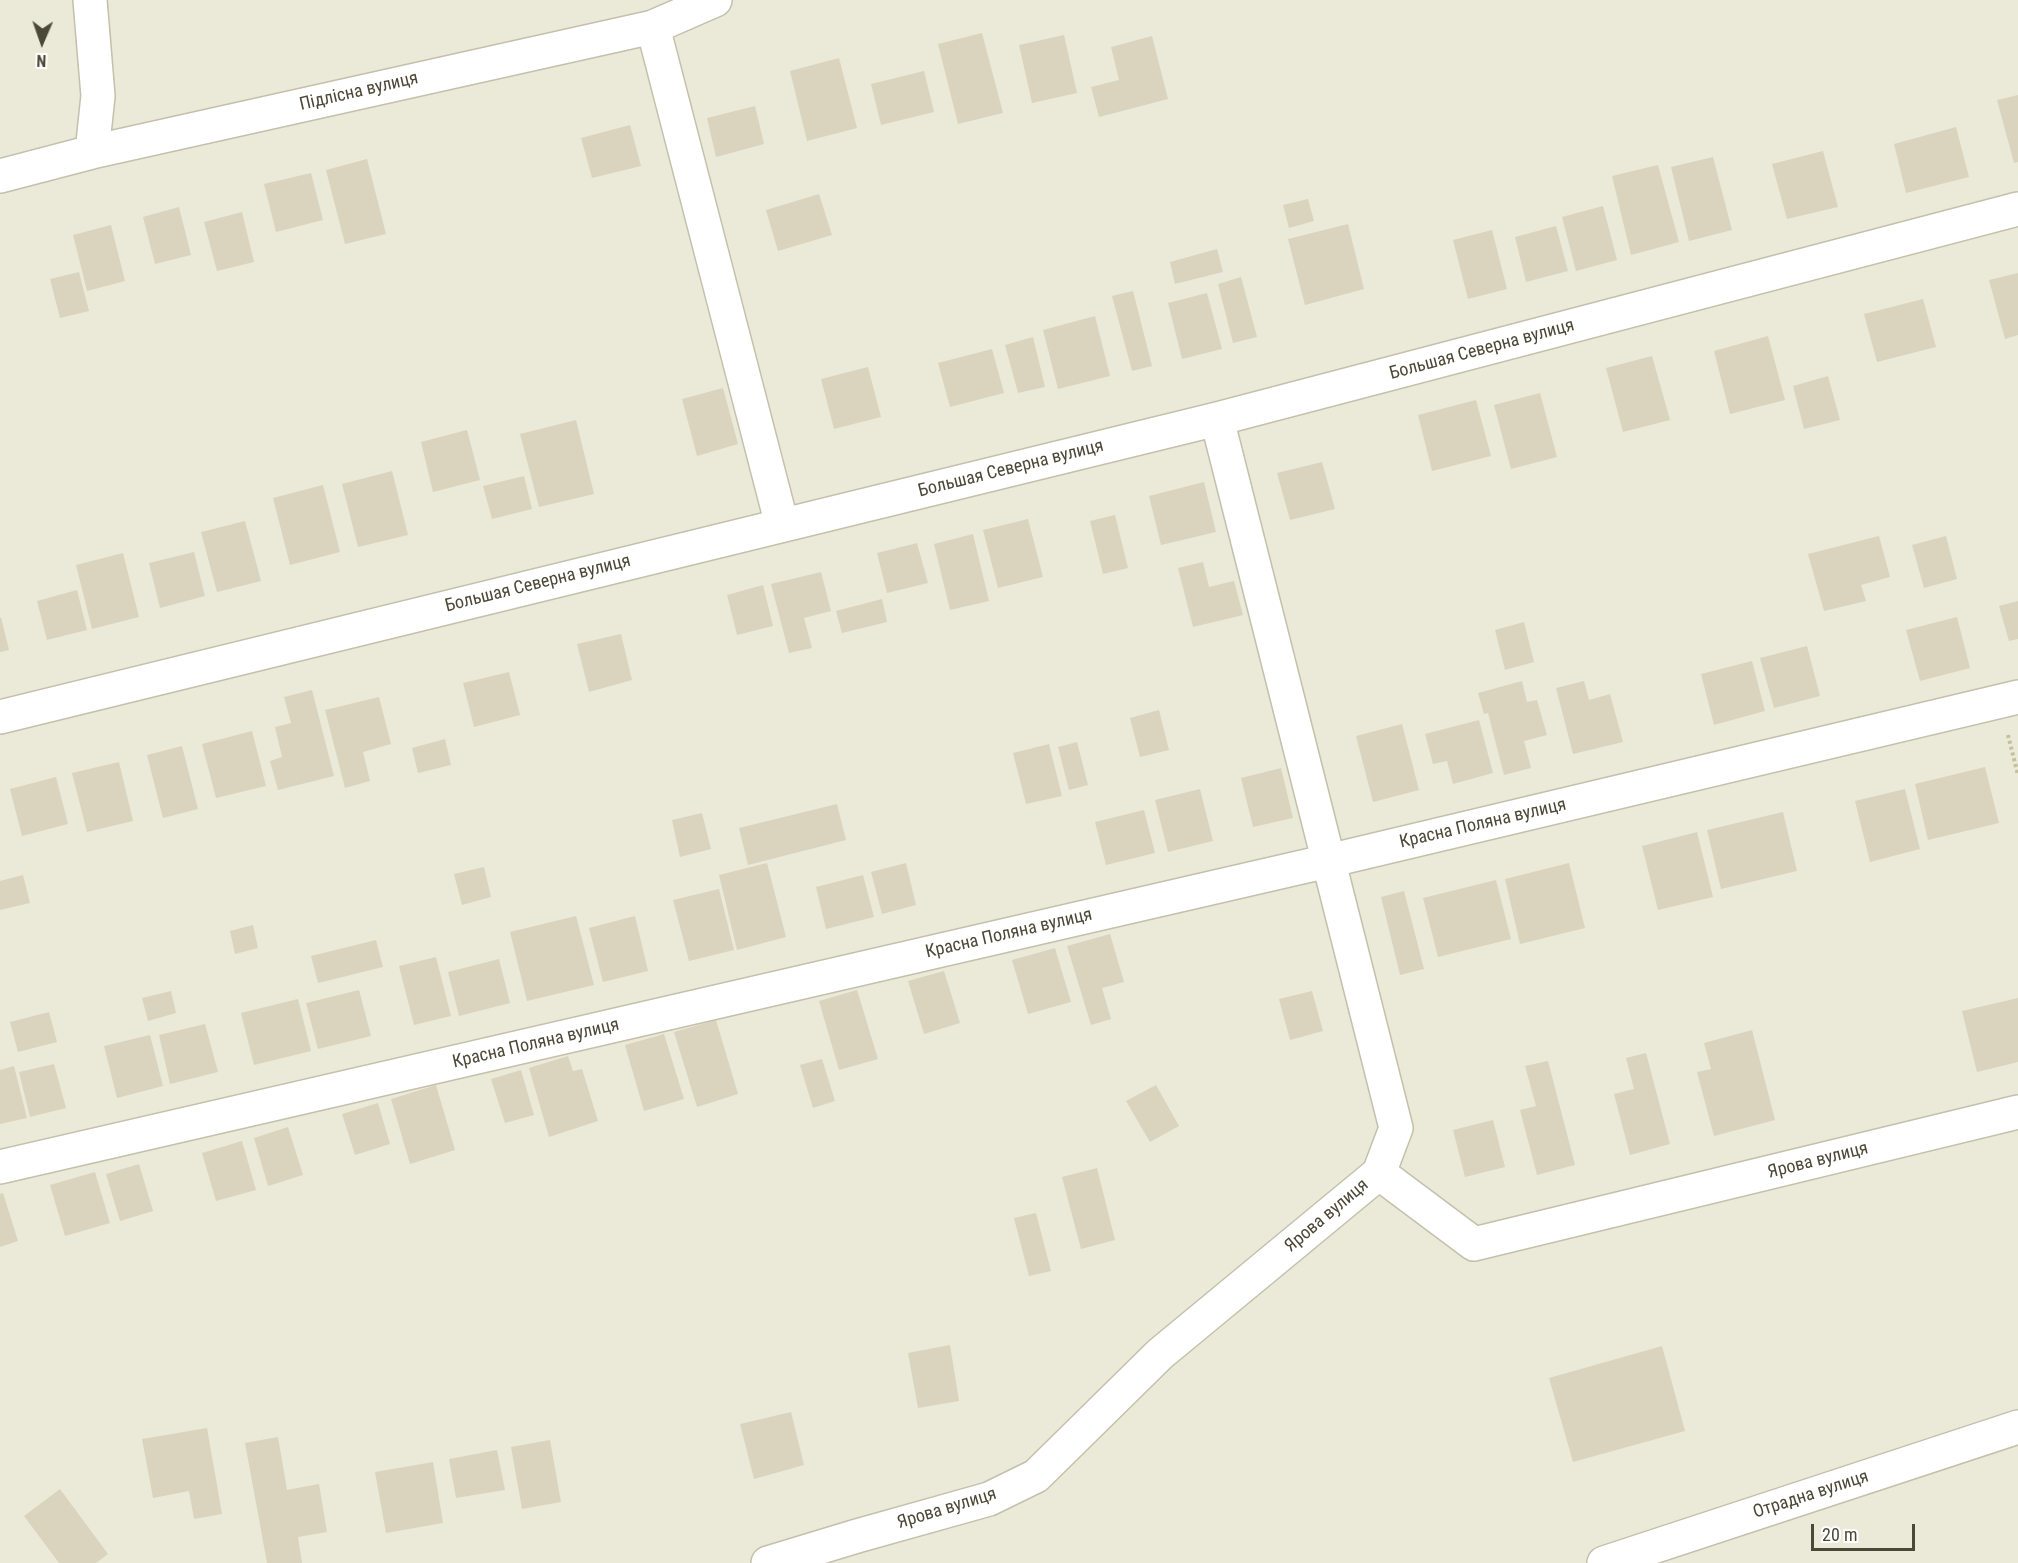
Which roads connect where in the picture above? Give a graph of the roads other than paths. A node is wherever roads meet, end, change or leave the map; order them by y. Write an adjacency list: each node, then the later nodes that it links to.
1 (90, 0): 4 (street)
2 (715, 0): 3 (street, Підлісна вулиця)
3 (653, 27): 4 (street, Підлісна вулиця); 8 (street)
4 (92, 152): 5 (street, Підлісна вулиця)
5 (0, 177)
6 (2018, 209): 7 (street, Большая Северна вулиця)
7 (1217, 419): 8 (street, Большая Северна вулиця); 11 (street)
8 (782, 525): 10 (street, Большая Северна вулиця)
9 (2009, 700): 11 (street, Красна Поляна вулиця)
10 (0, 717)
11 (1328, 861): 13 (street, Красна Поляна вулиця); 14 (street)
12 (2018, 1112): 14 (street, Ярова вулиця)
13 (0, 1167)
14 (1379, 1173): 16 (street, Ярова вулиця)
15 (2018, 1427): 17 (street, Отрадна вулиця)
16 (768, 1563)
17 (1604, 1563)

